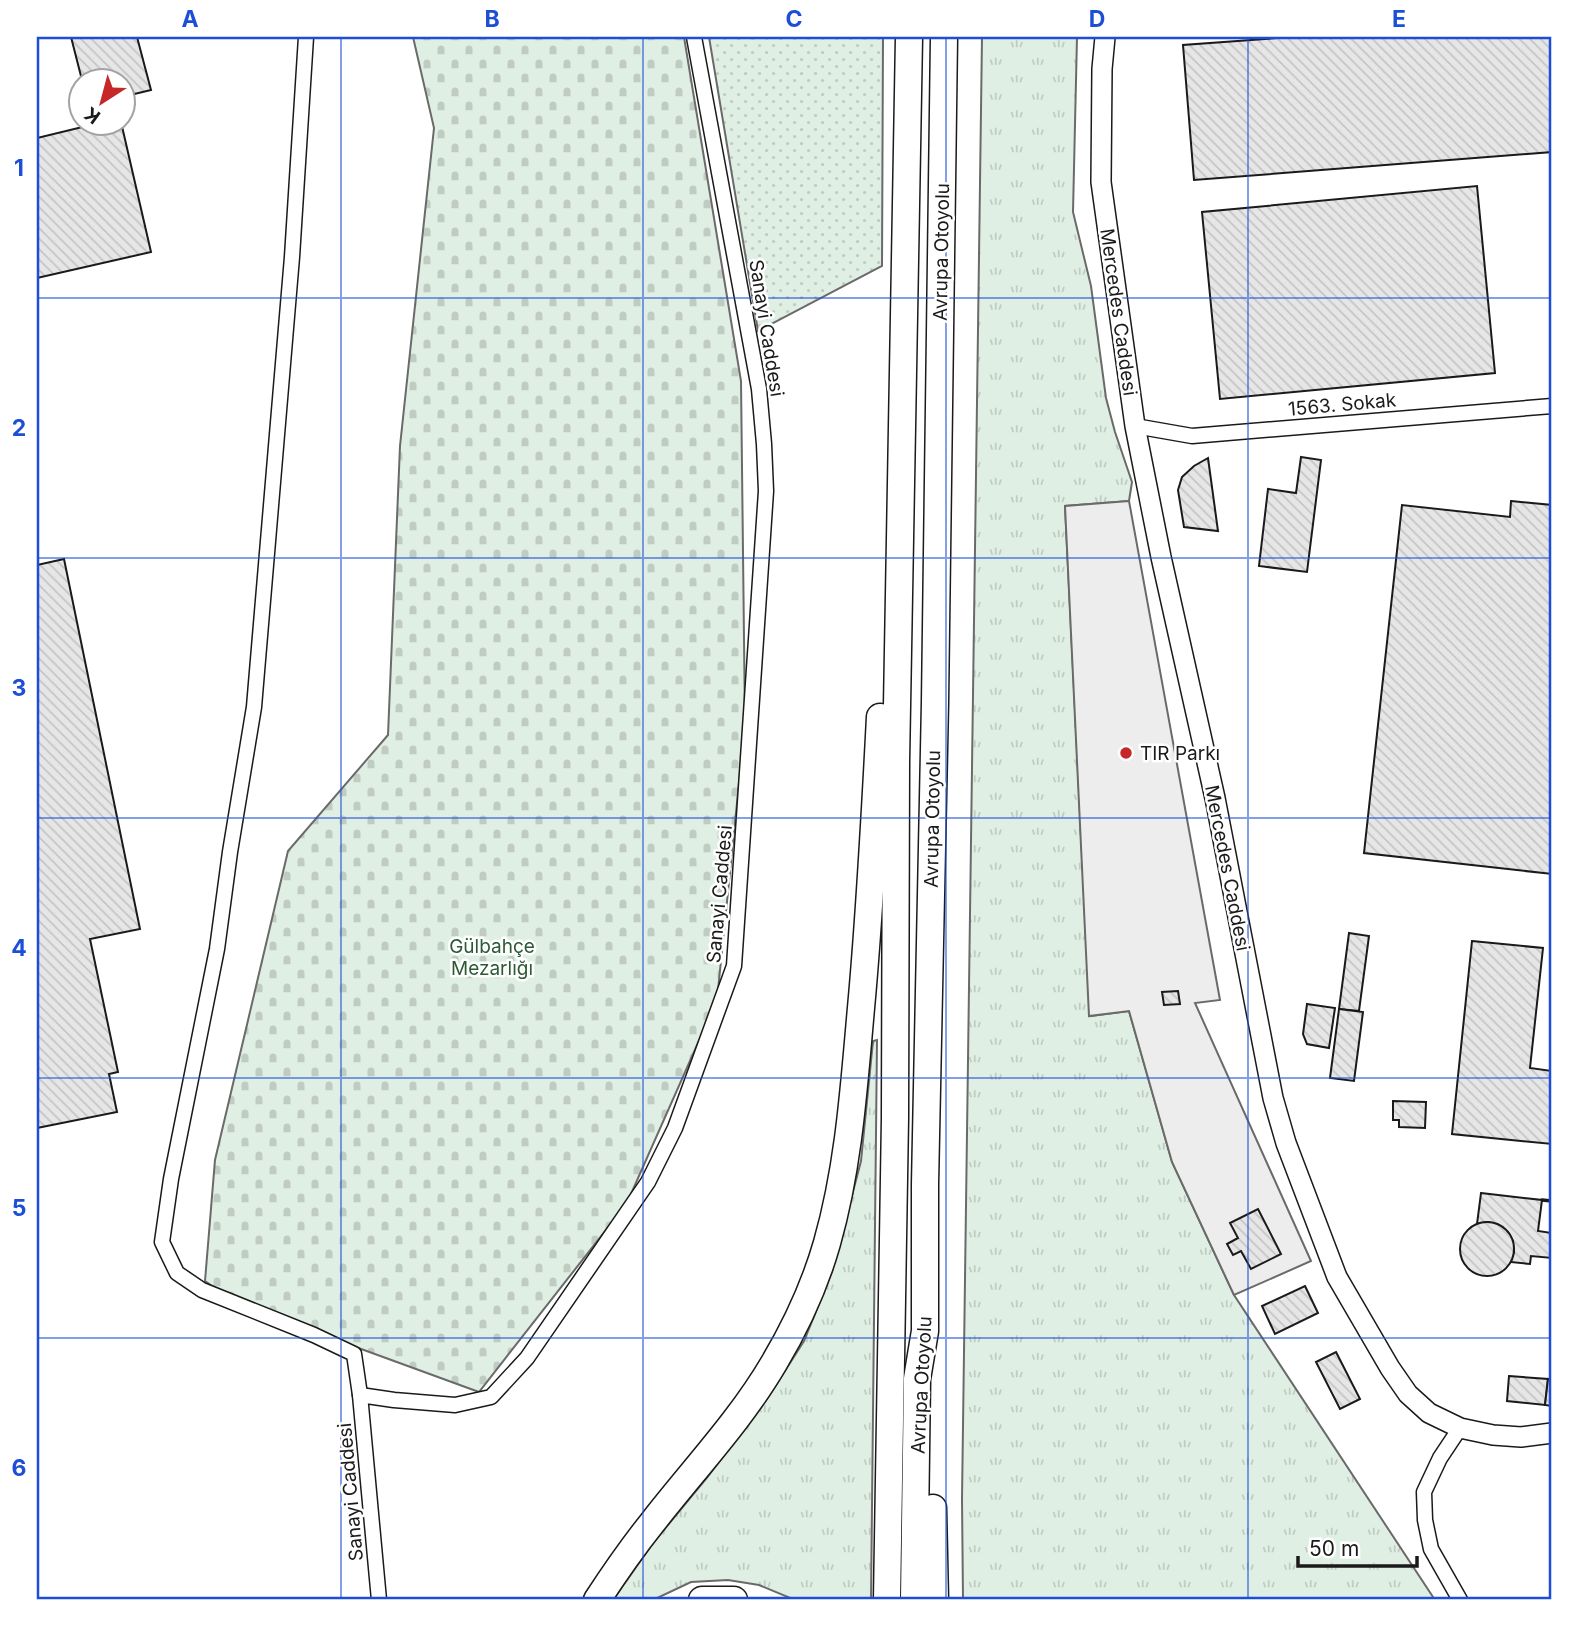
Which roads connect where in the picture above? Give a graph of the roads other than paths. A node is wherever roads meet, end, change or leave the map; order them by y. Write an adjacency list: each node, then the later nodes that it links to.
1 (306, 37): 10 (street)
2 (694, 37): 10 (street, Sanayi Caddesi)
3 (909, 37): 8 (highway, Avrupa Otoyolu)
4 (944, 37): 9 (highway, Avrupa Otoyolu)
5 (1105, 37): 7 (street, Mercedes Caddesi)
6 (1552, 406): 7 (street, 1563. Sokak)
7 (1135, 426): 11 (street, Mercedes Caddesi)
8 (900, 588): 14 (highway); 17 (highway, Avrupa Otoyolu)
9 (925, 1331): 18 (highway, Avrupa Otoyolu); 19 (highway)
10 (360, 1395): 13 (street, Sanayi Caddesi)
11 (1460, 1428): 12 (street, Mercedes Caddesi); 20 (street)
12 (1552, 1433)
13 (379, 1600)
14 (597, 1600)
15 (702, 1600): 16 (highway)
16 (734, 1600)
17 (887, 1600)
18 (914, 1600)
19 (935, 1600)
20 (1460, 1600)

